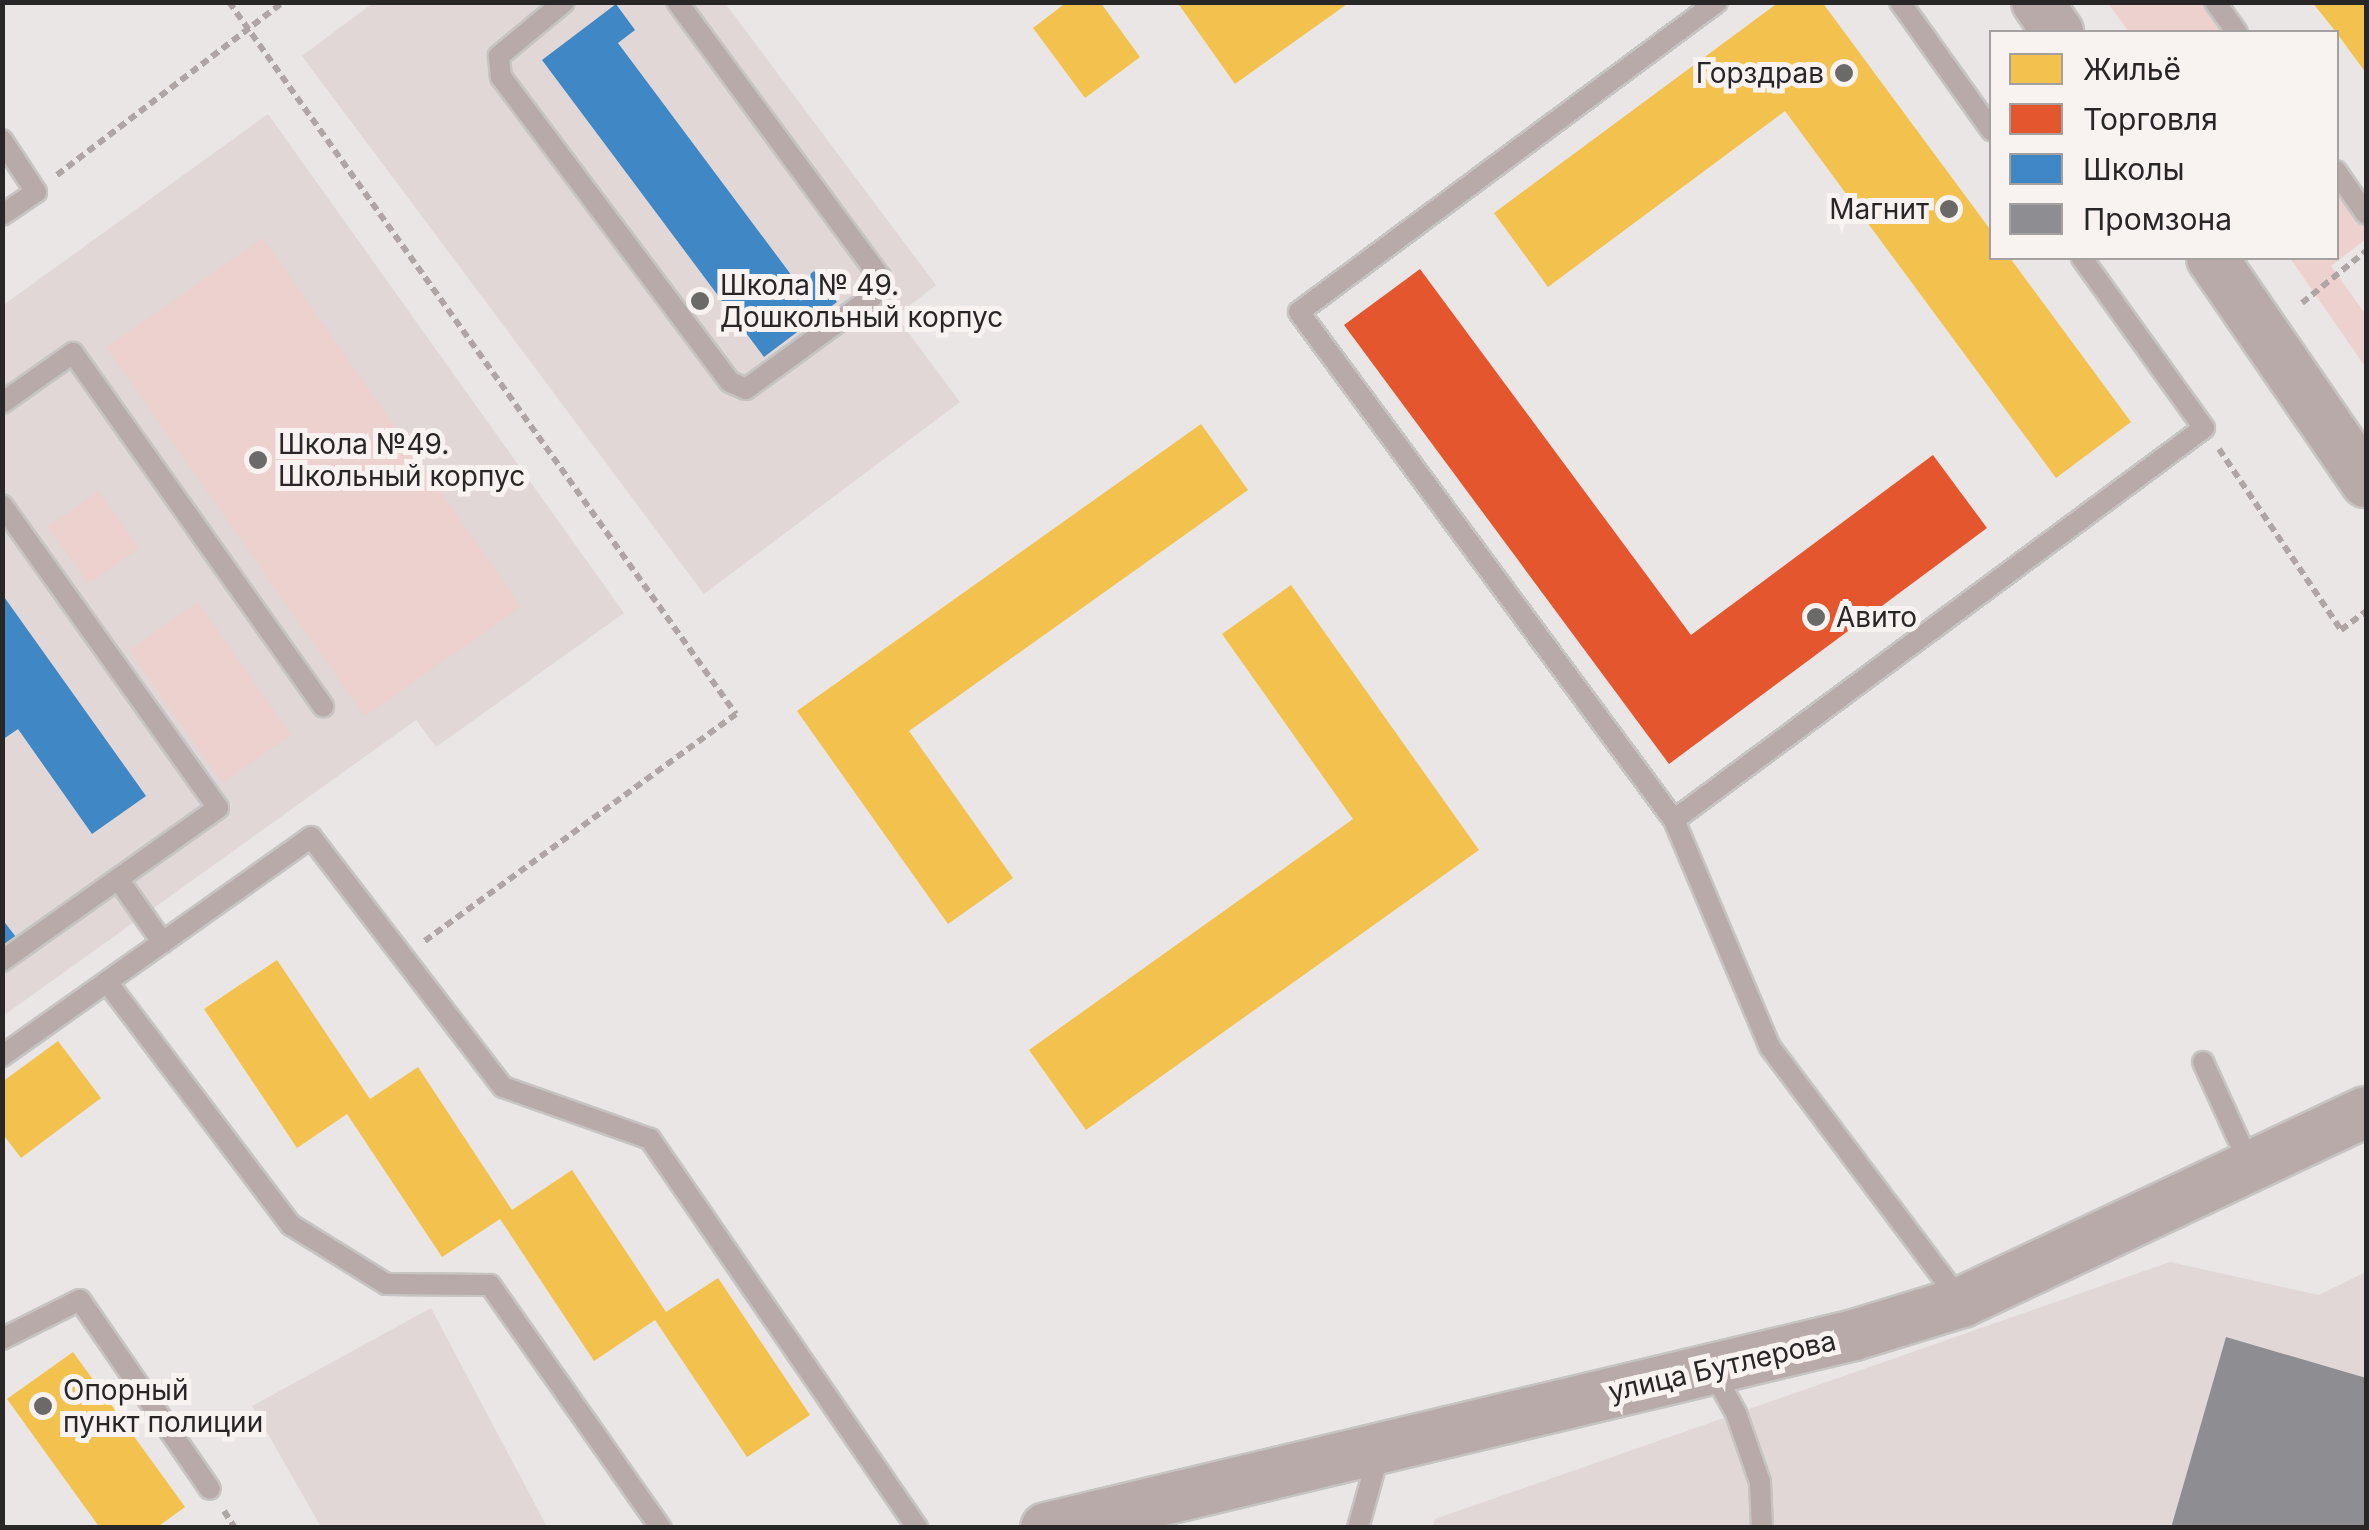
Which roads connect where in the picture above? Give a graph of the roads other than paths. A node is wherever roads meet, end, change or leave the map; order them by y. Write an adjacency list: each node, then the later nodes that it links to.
1 (564, 2): 5 (lane)
2 (1716, 2): 18 (lane)
3 (1900, 2): 7 (lane)
4 (2215, 2): 6 (lane)
5 (687, 6)
6 (2236, 30)
7 (1989, 127)
8 (2, 140): 11 (lane)
9 (2339, 175): 10 (lane)
10 (2366, 214)
11 (2, 215)
12 (2083, 260): 18 (lane)
13 (2213, 260): 15 (street)
14 (2, 403): 17 (lane)
15 (2366, 482)
16 (2, 505): 19 (lane)
17 (323, 706)
18 (1674, 820): 27 (lane)
19 (118, 879): 20 (lane); 21 (lane)
20 (163, 942): 22 (lane); 33 (lane)
21 (2, 962)
22 (107, 982): 23 (lane); 32 (lane)
23 (2, 1056)
24 (2203, 1062): 26 (lane)
25 (2366, 1112): 26 (street, улица Бутлерова)
26 (2251, 1167): 27 (street, улица Бутлерова)
27 (1962, 1302): 29 (street, улица Бутлерова)
28 (2, 1340): 31 (lane)
29 (1710, 1368): 30 (street, улица Бутлерова); 36 (lane)
30 (1381, 1446): 34 (street, улица Бутлерова); 35 (lane)
31 (210, 1489)
32 (661, 1528)
33 (917, 1528)
34 (1046, 1528)
35 (1358, 1528)
36 (1762, 1528)

